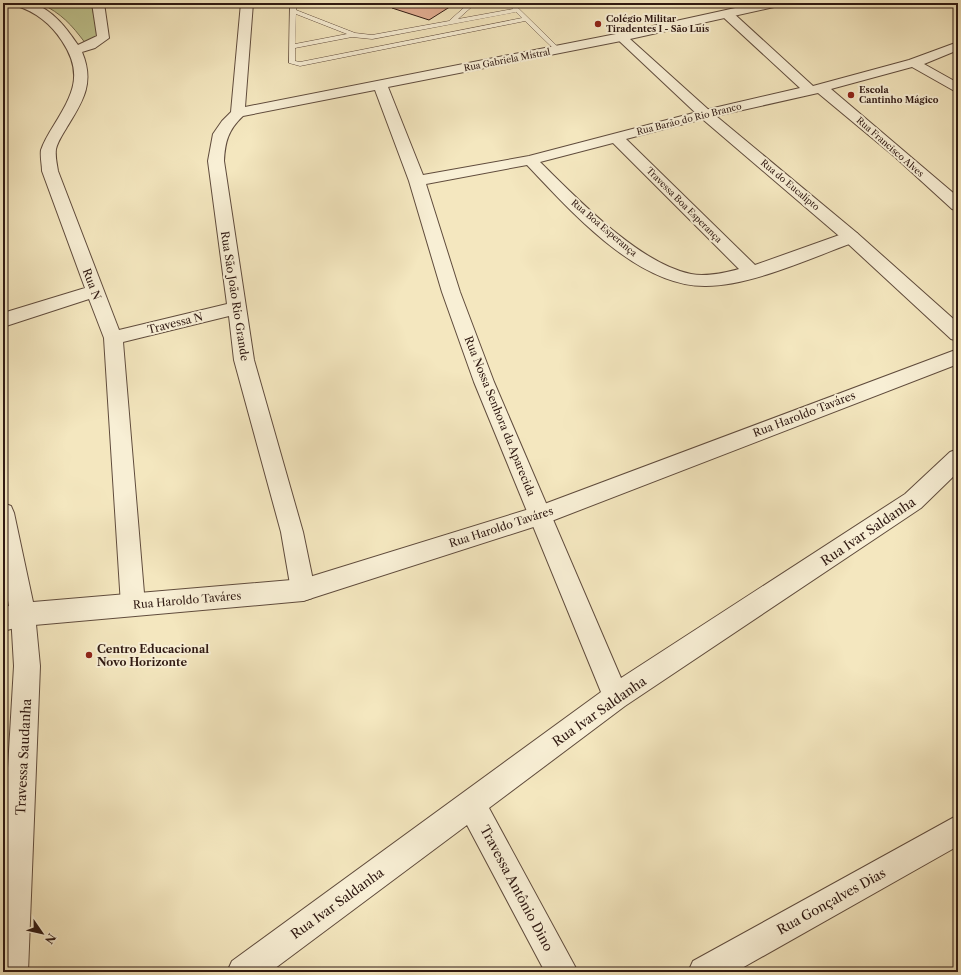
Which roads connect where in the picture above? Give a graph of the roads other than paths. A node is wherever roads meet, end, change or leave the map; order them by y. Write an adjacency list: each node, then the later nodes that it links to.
1 (22, 3): 17 (street, Rua N)
2 (98, 3): 17 (street)
3 (247, 3): 23 (street)
4 (293, 3): 9 (lane)
5 (473, 3): 12 (lane)
6 (510, 3): 8 (lane)
7 (774, 3): 10 (street, Rua Gabriela Mistral)
8 (517, 10): 11 (lane); 12 (lane)
9 (293, 12): 13 (lane); 15 (lane)
10 (727, 14): 14 (street, Rua Gabriela Mistral); 21 (street, Rua Francisco Alves)
11 (526, 19): 15 (lane); 18 (lane)
12 (450, 22): 13 (lane)
13 (352, 34): 15 (lane)
14 (620, 37): 18 (street, Rua Gabriela Mistral); 24 (street, Rua do Eucalípto)
15 (292, 46)
16 (958, 46): 19 (street, Rua Barão do Rio Branco)
17 (75, 50): 31 (street, Rua N)
18 (558, 50): 20 (street, Rua Gabriela Mistral)
19 (914, 63): 21 (street, Rua Barão do Rio Branco); 22 (street)
20 (380, 84): 23 (street, Rua Gabriela Mistral); 27 (street, Rua Nossa Senhora da Aparecida)
21 (816, 89): 24 (street, Rua Barão do Rio Branco); 28 (street, Rua Francisco Alves)
22 (958, 89)
23 (238, 113): 32 (street, Rua São João Rio Grande)
24 (705, 114): 25 (street, Rua Barão do Rio Branco); 29 (street, Rua do Eucalípto)
25 (616, 138): 26 (street, Rua Barão do Rio Branco); 30 (street, Travessa Boa Esperança)
26 (530, 160): 27 (street, Rua Barão do Rio Branco); 30 (street, Rua Boa Esperança)
27 (417, 182): 38 (street, Rua Nossa Senhora da Aparecida)
28 (958, 206)
29 (851, 237): 30 (street, Rua Boa Esperança); 34 (street, Rua do Eucalípto)
30 (752, 272)
31 (94, 291): 33 (street); 35 (street, Rua N)
32 (236, 308): 35 (street, Travessa N); 40 (street, Rua São João Rio Grande)
33 (3, 320)
34 (958, 334)
35 (114, 338): 41 (street, Rua N)
36 (958, 356): 38 (street, Rua Haroldo Taváres)
37 (958, 458): 43 (street, Rua Ivar Saldanha)
38 (540, 515): 40 (street, Rua Haroldo Taváres); 43 (street, Rua Nossa Senhora da Aparecida)
39 (3, 516): 42 (street, Travessa Saudanha)
40 (303, 590): 41 (street, Rua Haroldo Taváres)
41 (133, 605): 42 (street, Rua Haroldo Taváres)
42 (13, 616): 46 (street, Travessa Saudanha)
43 (616, 697): 44 (street, Rua Ivar Saldanha)
44 (471, 804): 47 (street, Rua Ivar Saldanha); 48 (street, Travessa Antônio Dino)
45 (958, 830): 49 (street, Rua Gonçalves Dias)
46 (12, 972)
47 (243, 972)
48 (562, 972)
49 (704, 972)

